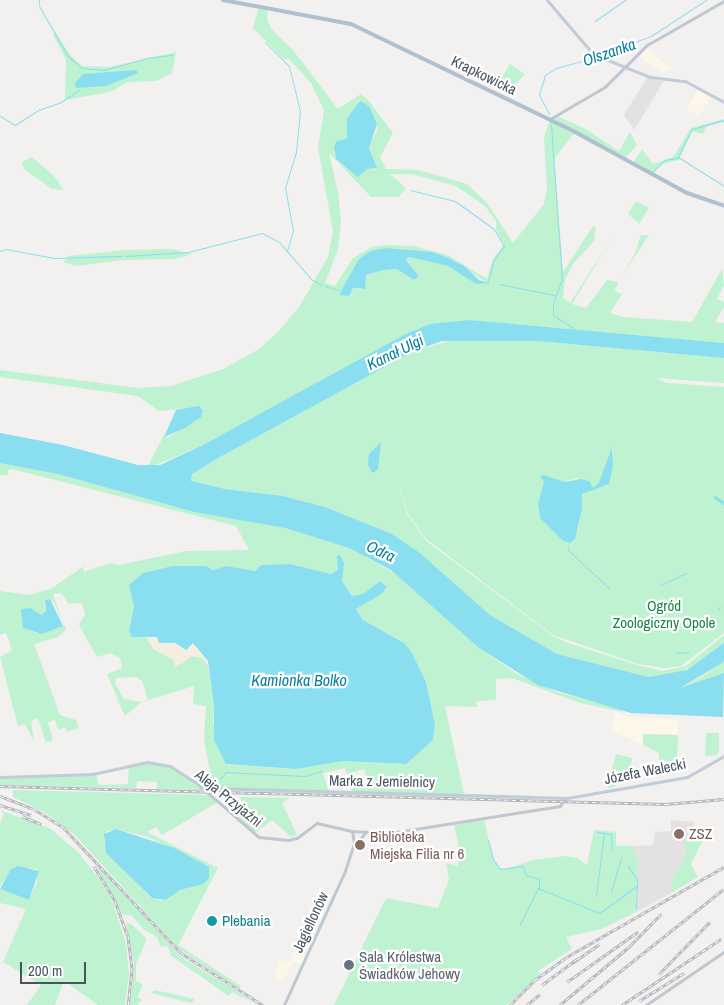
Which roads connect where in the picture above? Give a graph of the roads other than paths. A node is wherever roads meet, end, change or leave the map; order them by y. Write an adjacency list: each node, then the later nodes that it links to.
1 (223, 0): 6 (main road, Krapkowicka)
2 (547, 0): 4 (main road)
3 (724, 1): 4 (street)
4 (628, 66): 5 (main road); 6 (street)
5 (724, 102)
6 (550, 120): 7 (main road, Krapkowicka)
7 (724, 206)
8 (724, 756): 11 (main road, Józefa Walecki)
9 (0, 778): 10 (main road, Aleja Przyjaźni)
10 (197, 784): 11 (main road, Marka z Jemielnicy); 12 (street, Aleja Przyjaźni)
11 (566, 798): 13 (street, Aleja Przyjaźni)
12 (351, 831): 13 (street, Aleja Przyjaźni); 14 (street, Jagiellonów)
13 (366, 833): 14 (street, Jagiellonów)
14 (352, 848): 16 (street, Jagiellonów)
15 (724, 952): 17 (street)
16 (284, 1005)
17 (646, 1005)

